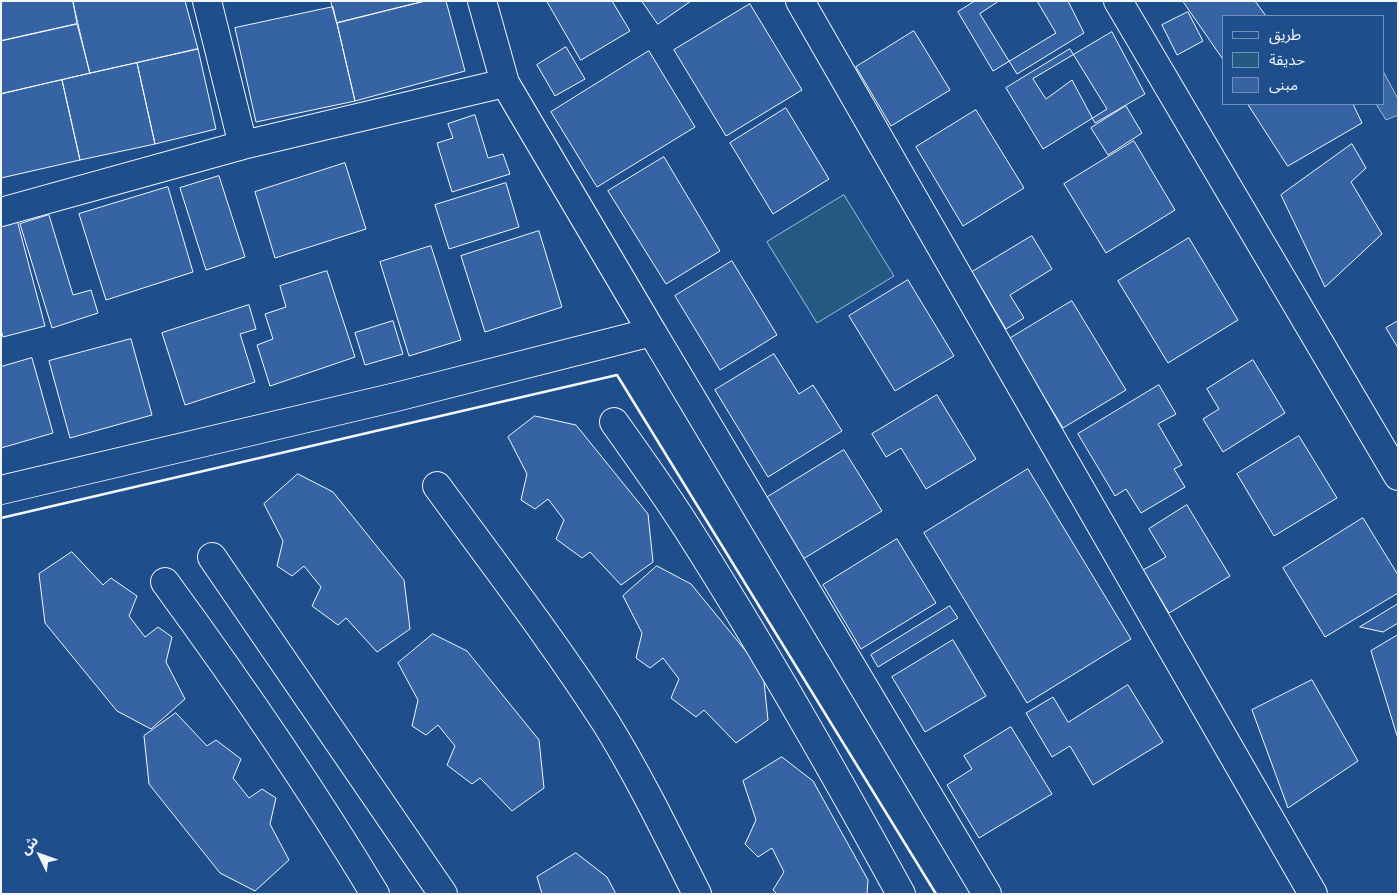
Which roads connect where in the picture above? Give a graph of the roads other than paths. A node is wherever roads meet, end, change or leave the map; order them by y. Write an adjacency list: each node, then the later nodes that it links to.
1 (207, 1): 6 (street)
2 (482, 1): 5 (street)
3 (800, 1): 20 (street)
4 (1118, 1): 10 (street)
5 (505, 83): 6 (street); 8 (street)
6 (243, 145): 7 (street)
7 (1, 212)
8 (652, 332): 12 (street); 19 (street)
9 (614, 422): 18 (street)
10 (1398, 476)
11 (437, 486): 17 (street)
12 (1, 490)
13 (212, 557): 16 (street)
14 (165, 582): 15 (street)
15 (375, 894)
16 (443, 894)
17 (697, 894)
18 (901, 894)
19 (987, 894)
20 (1313, 894)

